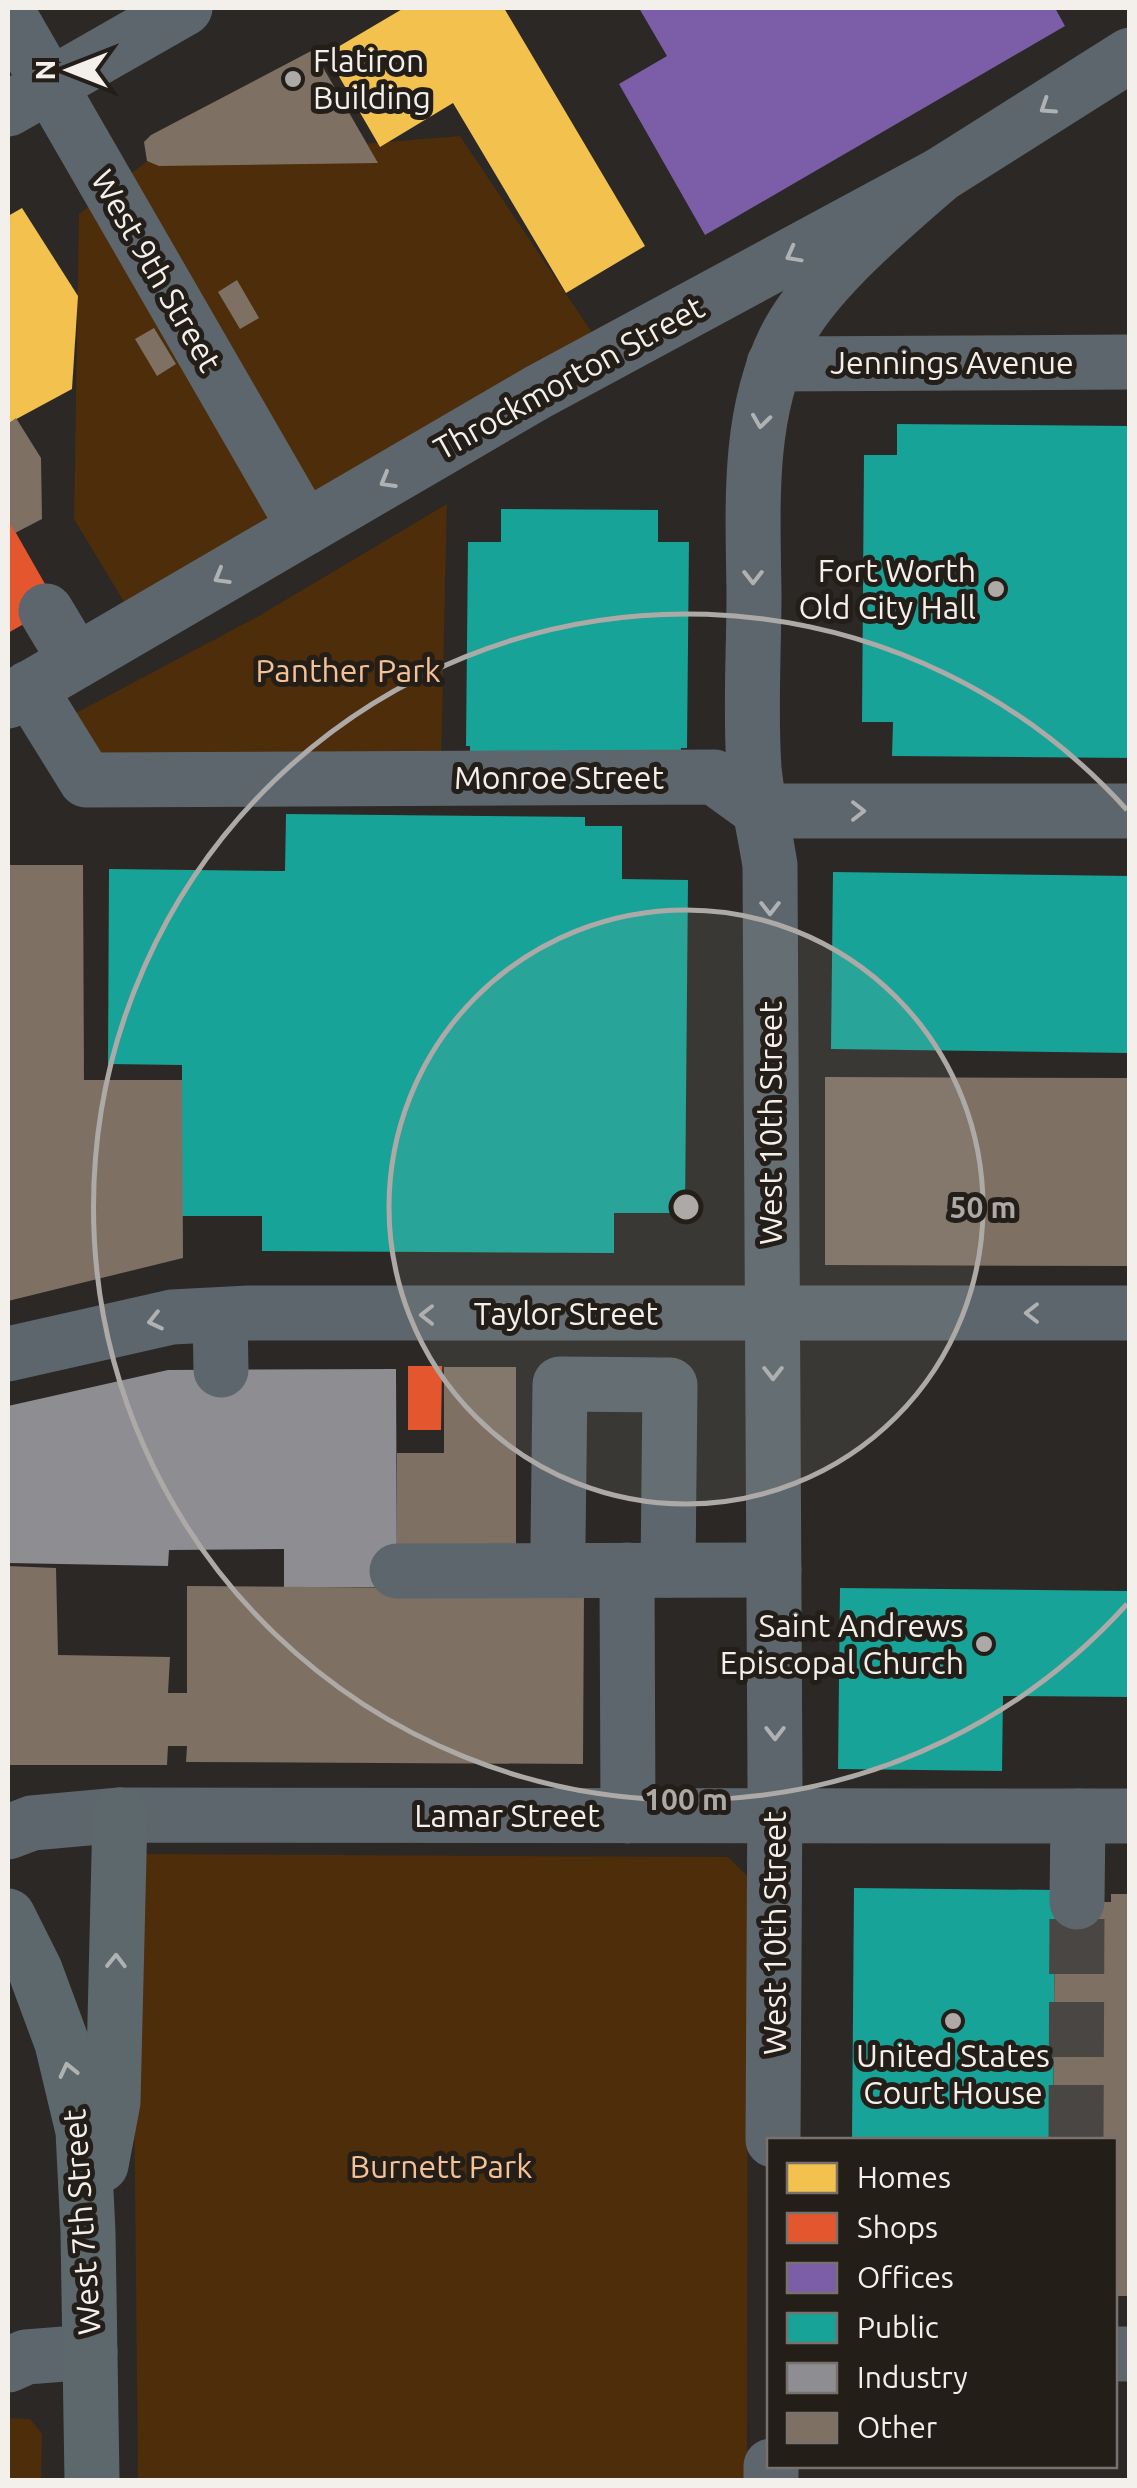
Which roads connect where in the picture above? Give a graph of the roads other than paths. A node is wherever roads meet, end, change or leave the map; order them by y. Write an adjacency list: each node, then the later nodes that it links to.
1 (185, 8): 4 (street)
2 (8, 13): 4 (street, West 9th Street)
3 (1130, 55): 5 (street, Throckmorton Street, one-way to 5)
4 (28, 97): 8 (street, West 9th Street)
5 (940, 175): 7 (street, West 10th Street); 8 (street, Throckmorton Street, one-way to 8)
6 (1130, 362): 7 (street, Jennings Avenue)
7 (774, 364): 13 (street, West 10th Street, one-way to 13)
8 (305, 528): 10 (street, Throckmorton Street, one-way to 10)
9 (46, 611): 10 (street)
10 (76, 660): 11 (street, Throckmorton Street)
11 (18, 694): 13 (street, Monroe Street)
12 (1130, 810): 13 (street, one-way to 12)
13 (761, 811): 17 (street, West 10th Street, one-way to 17)
14 (1130, 1312): 17 (street, Taylor Street, one-way to 17)
15 (220, 1314): 16 (street, Taylor Street, one-way to 15); 18 (street, Taylor Street, one-way to 18); 19 (street)
16 (612, 1314): 17 (street, Taylor Street); 20 (street)
17 (773, 1314): 23 (street, West 10th Street, one-way to 23)
18 (8, 1354)
19 (221, 1370)
20 (610, 1385): 21 (street); 22 (street)
21 (558, 1542)
22 (648, 1570): 23 (street); 24 (street); 26 (street)
23 (774, 1570): 27 (street, West 10th Street, one-way to 27)
24 (397, 1571)
25 (120, 1815): 26 (street, Lamar Street); 29 (street, Lamar Street); 33 (main road, one-way to 25)
26 (628, 1816): 27 (street, Lamar Street)
27 (776, 1816): 28 (street, Lamar Street); 32 (street, West 10th Street)
28 (1104, 1816): 30 (street)
29 (8, 1832)
30 (1077, 1902)
31 (8, 1916): 33 (main road, West 7th Street, one-way to 31)
32 (773, 2138)
33 (88, 2232): 34 (main road, West 7th Street)
34 (90, 2352): 35 (street); 36 (main road, West 7th Street)
35 (8, 2365)
36 (92, 2480)

